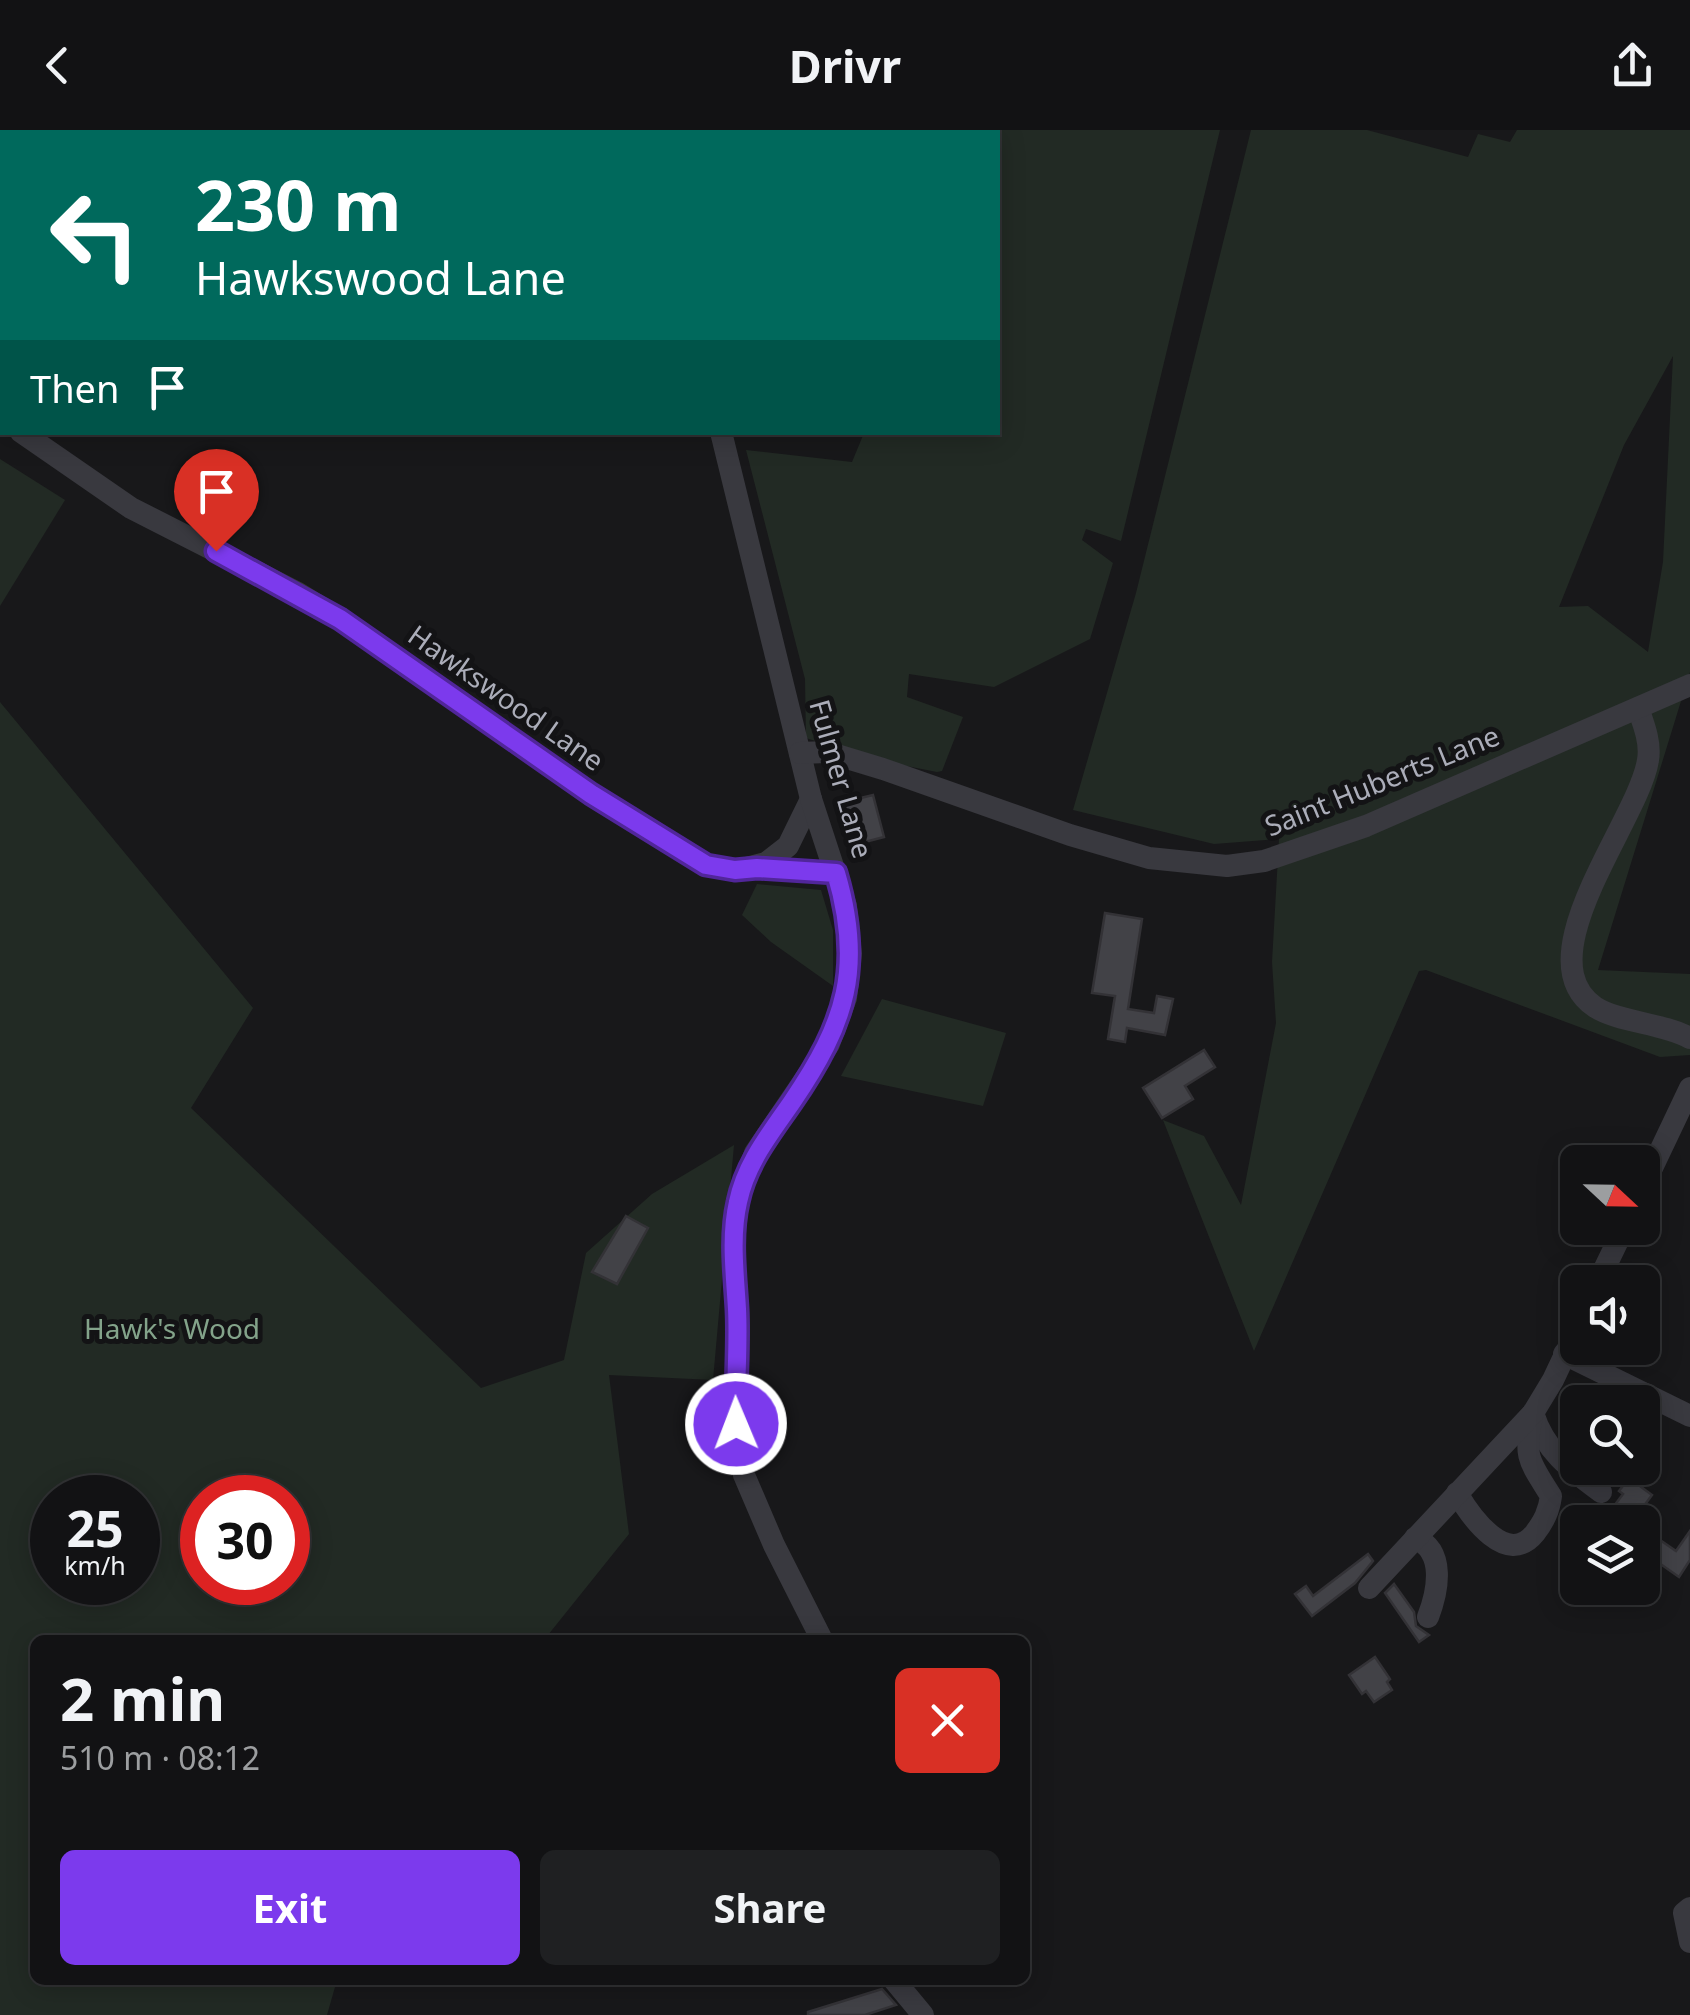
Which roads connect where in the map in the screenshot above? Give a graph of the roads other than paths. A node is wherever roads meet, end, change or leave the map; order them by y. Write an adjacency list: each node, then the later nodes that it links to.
1 (25, 435): 7 (street, Hawkswood Lane)
2 (722, 435): 5 (street, Fulmer Lane)
3 (1690, 684): 4 (street, Saint Huberts Lane)
4 (1638, 708): 5 (street, Saint Huberts Lane); 9 (street)
5 (800, 752): 6 (street, Fulmer Lane)
6 (810, 799): 7 (street); 8 (street, Fulmer Lane)
7 (757, 868): 8 (street, Hawkswood Lane)
8 (836, 873): 21 (street, Fulmer Lane)
9 (1690, 1038)
10 (1690, 1088): 11 (street)
11 (1660, 1151)
12 (1560, 1362): 14 (street)
13 (1586, 1365): 15 (street)
14 (1533, 1414): 16 (street); 17 (street); 17 (street)
15 (1690, 1416)
16 (1601, 1492)
17 (1451, 1499): 18 (street)
18 (1415, 1538): 19 (street); 20 (street)
19 (1369, 1588)
20 (1428, 1617)
21 (819, 1635)
22 (1690, 1908): 23 (street)
23 (1690, 1942)
24 (898, 1985): 25 (street)
25 (922, 2015)

